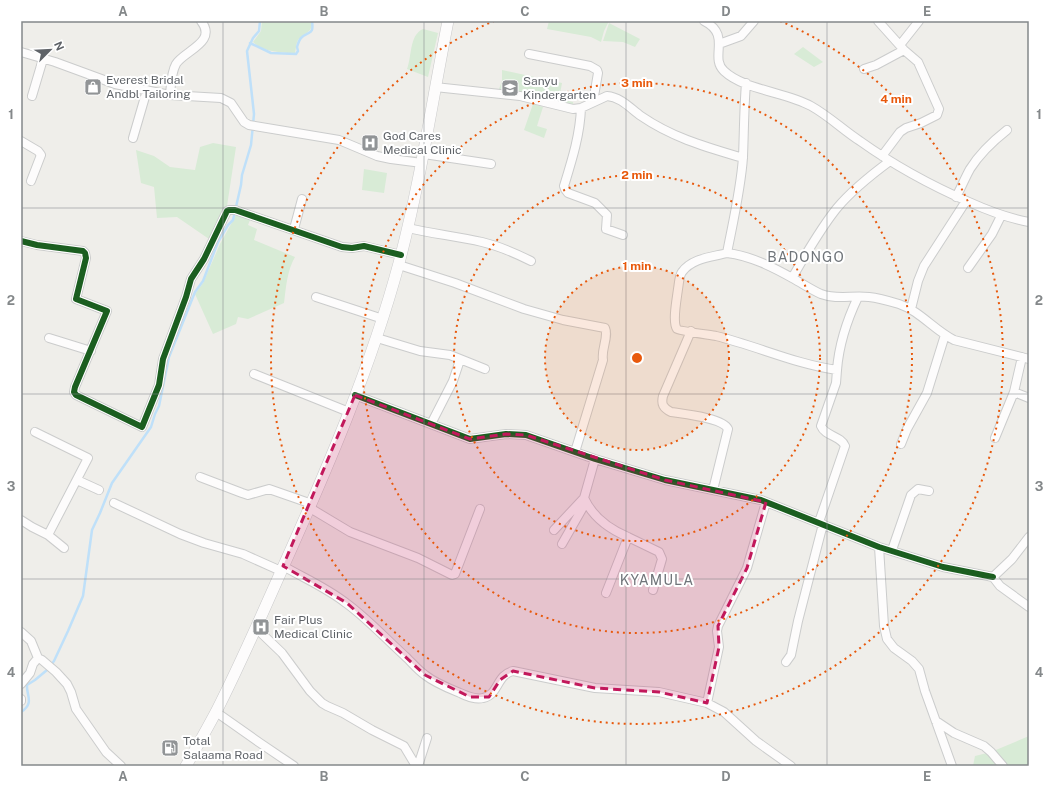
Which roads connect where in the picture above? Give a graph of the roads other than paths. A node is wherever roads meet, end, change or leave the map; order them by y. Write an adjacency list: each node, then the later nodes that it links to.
1 (201, 21): 16 (street)
2 (448, 21): 14 (main road)
3 (704, 21): 7 (street)
4 (754, 21): 7 (street)
5 (878, 21): 8 (street)
6 (919, 21): 8 (street)
7 (719, 44): 13 (street)
8 (902, 48): 12 (street); 23 (street)
9 (21, 52): 11 (street)
10 (529, 54): 18 (street)
11 (43, 58): 15 (street); 17 (street)
12 (864, 69)
13 (746, 83): 23 (street); 25 (street)
14 (435, 87): 19 (street); 24 (main road)
15 (147, 90): 16 (street); 21 (street)
16 (170, 95): 24 (street)
17 (32, 96)
18 (593, 102): 19 (street); 25 (street)
19 (580, 108): 36 (street)
20 (1007, 130): 29 (street)
21 (133, 138)
22 (21, 141): 28 (street)
23 (882, 156): 26 (street)
24 (423, 158): 27 (street); 34 (main road)
25 (743, 158): 38 (street)
26 (890, 161): 29 (street); 42 (street)
27 (491, 164)
28 (31, 182)
29 (956, 197): 31 (street)
30 (302, 199): 35 (street)
31 (966, 201): 32 (street); 45 (street)
32 (1001, 216): 33 (street); 41 (street)
33 (1028, 221)
34 (408, 228): 39 (main road); 40 (street)
35 (294, 229): 39 (street); 51 (street)
36 (623, 235)
37 (21, 241): 51 (street)
38 (726, 253): 42 (street); 47 (street)
39 (400, 260): 46 (main road); 65 (street)
40 (531, 261)
41 (968, 268)
42 (792, 278): 44 (street)
43 (316, 297): 46 (street)
44 (858, 297): 45 (street); 55 (street)
45 (911, 309): 48 (street)
46 (383, 319): 50 (main road)
47 (691, 331): 55 (street); 70 (street)
48 (945, 335): 52 (street); 64 (street)
49 (49, 338): 51 (street)
50 (377, 338): 53 (street); 58 (main road)
51 (91, 351)
52 (1026, 358): 57 (street)
53 (460, 360): 54 (street); 61 (street)
54 (484, 369)
55 (837, 370): 78 (street)
56 (254, 374): 60 (street)
57 (1014, 392): 59 (street); 63 (street)
58 (355, 395): 60 (main road); 61 (street)
59 (1029, 398)
60 (349, 412): 75 (main road)
61 (431, 424): 65 (street)
62 (35, 432): 68 (street)
63 (995, 438)
64 (901, 444)
65 (575, 452): 66 (street)
66 (595, 459): 70 (street); 72 (street)
67 (200, 477): 75 (street)
68 (77, 480): 69 (street); 80 (street)
69 (99, 490)
70 (713, 490): 73 (street)
71 (929, 491): 86 (street)
72 (585, 500): 79 (street); 81 (street); 83 (street)
73 (766, 502): 78 (street); 97 (street)
74 (114, 503): 87 (street)
75 (311, 506): 76 (street); 87 (main road)
76 (480, 509)
77 (21, 520): 80 (street)
78 (821, 523): 84 (street); 95 (street)
79 (554, 530)
80 (48, 535): 85 (street)
81 (628, 537): 89 (street); 90 (street)
82 (1029, 537): 88 (street)
83 (562, 544)
84 (879, 547): 86 (street); 99 (street)
85 (64, 548)
86 (892, 550): 88 (street)
87 (282, 569): 92 (main road); 97 (street)
88 (993, 577): 91 (street)
89 (653, 590)
90 (606, 594)
91 (1029, 607)
92 (256, 628): 98 (main road); 104 (street)
93 (21, 632): 94 (street)
94 (38, 658): 96 (street); 101 (street)
95 (786, 662)
96 (21, 684)
97 (707, 703): 105 (street)
98 (216, 712): 102 (main road); 103 (street)
99 (936, 722): 106 (street); 107 (street)
100 (427, 738): 104 (street)
101 (120, 766)
102 (186, 766)
103 (294, 766)
104 (417, 766)
105 (791, 766)
106 (952, 766)
107 (1002, 766)

